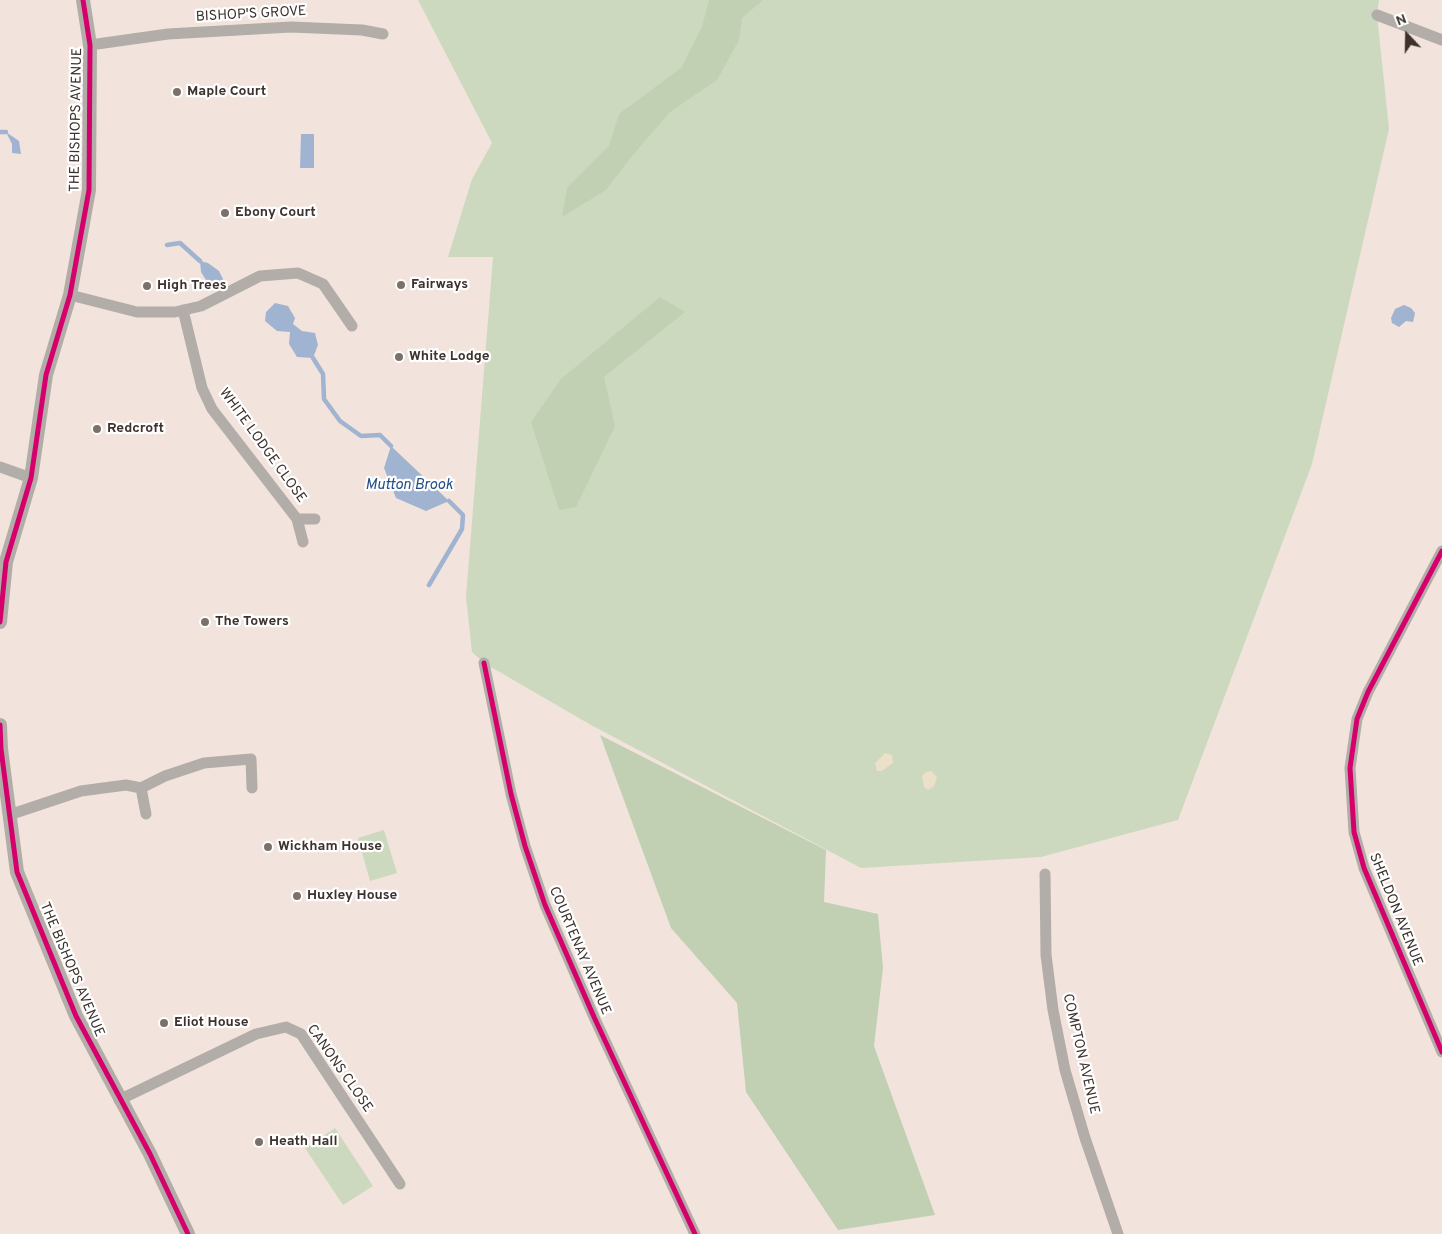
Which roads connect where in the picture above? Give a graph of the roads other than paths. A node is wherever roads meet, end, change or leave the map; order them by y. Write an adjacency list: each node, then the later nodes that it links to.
1 (83, 0): 5 (street, THE BISHOPS AVENUE)
2 (1377, 15): 4 (street)
3 (383, 34): 5 (street, BISHOP'S GROVE)
4 (1442, 40)
5 (90, 45): 6 (street, THE BISHOPS AVENUE)
6 (70, 295): 7 (street); 10 (street, THE BISHOPS AVENUE)
7 (183, 310): 8 (street); 11 (street, WHITE LODGE CLOSE)
8 (352, 326)
9 (0, 467): 10 (street)
10 (32, 478): 15 (street, THE BISHOPS AVENUE)
11 (297, 519): 12 (street); 13 (street, WHITE LODGE CLOSE)
12 (315, 519)
13 (303, 542)
14 (1442, 551): 23 (street, SHELDON AVENUE)
15 (0, 622)
16 (484, 663): 27 (street, COURTENAY AVENUE)
17 (0, 725): 21 (street, THE BISHOPS AVENUE)
18 (142, 788): 19 (street); 20 (street); 21 (street)
19 (252, 788)
20 (146, 814)
21 (9, 815): 24 (street, THE BISHOPS AVENUE)
22 (1045, 874): 28 (street, COMPTON AVENUE)
23 (1442, 1052)
24 (120, 1100): 25 (street, CANONS CLOSE); 26 (street, THE BISHOPS AVENUE)
25 (400, 1184)
26 (188, 1234)
27 (695, 1234)
28 (1118, 1234)

